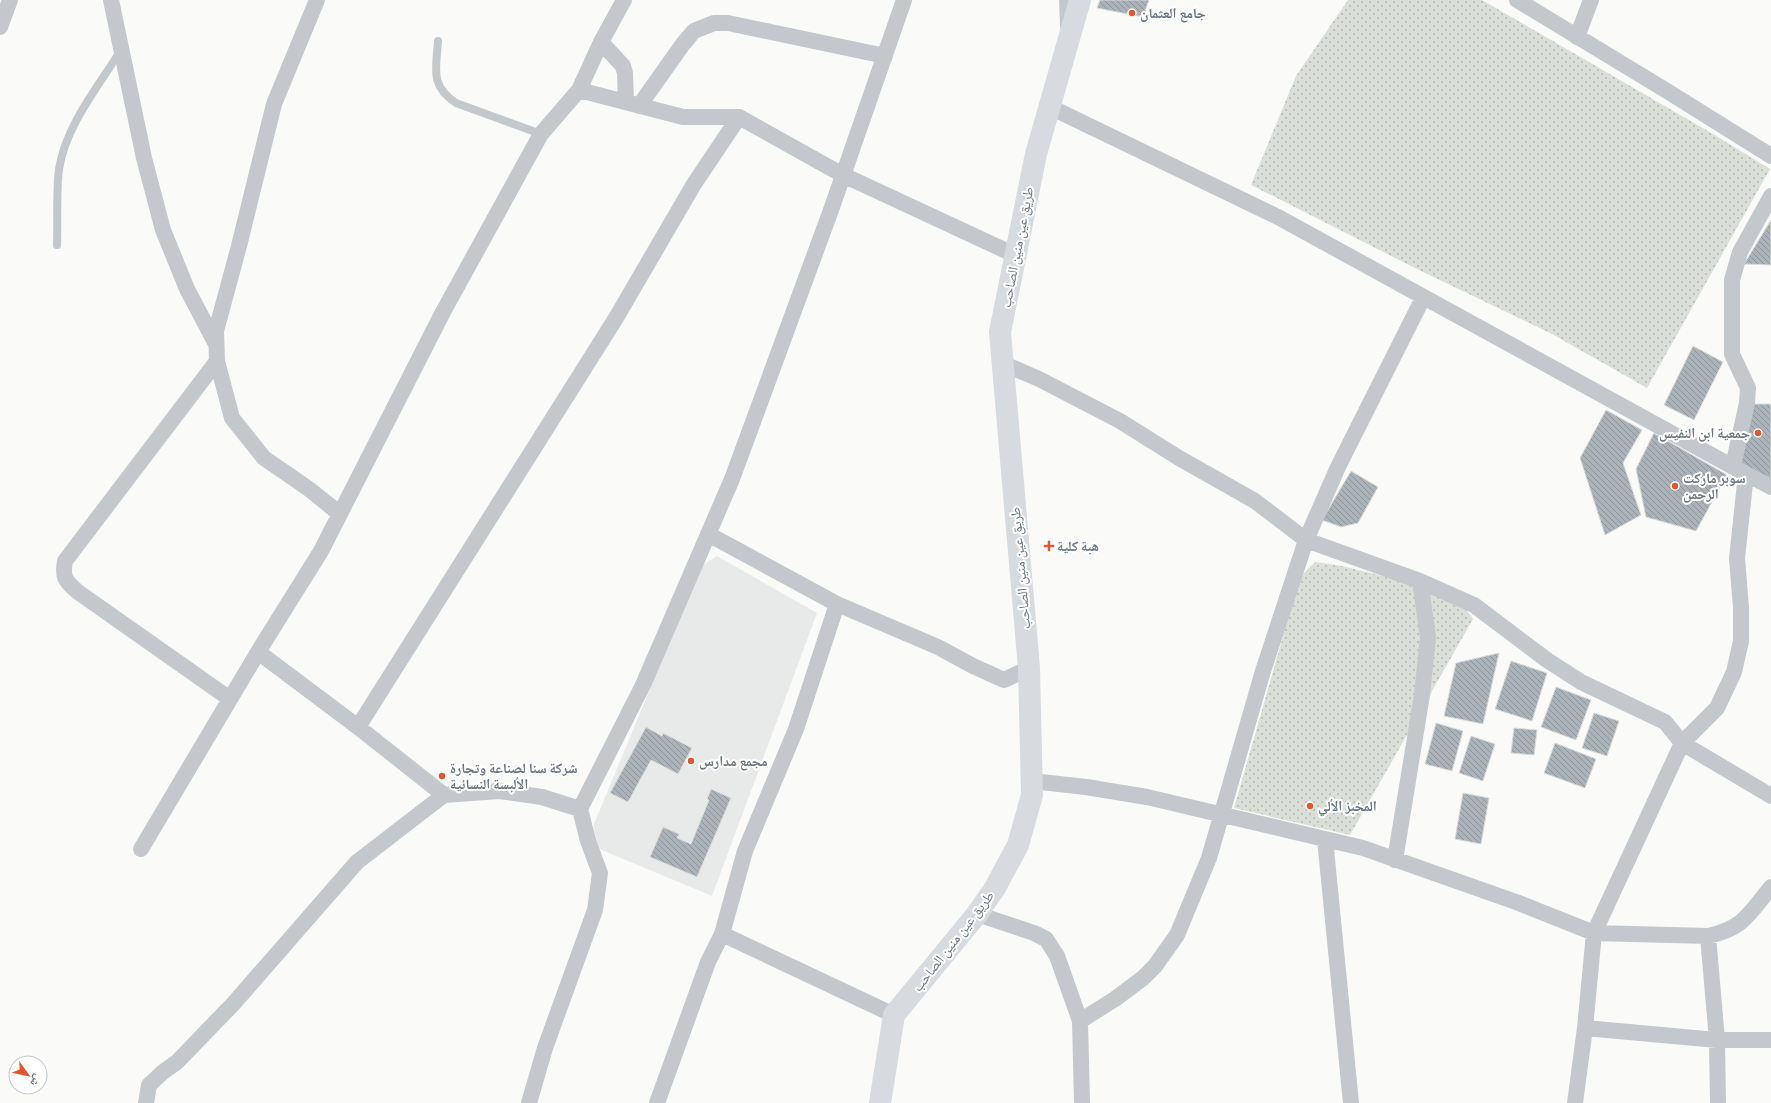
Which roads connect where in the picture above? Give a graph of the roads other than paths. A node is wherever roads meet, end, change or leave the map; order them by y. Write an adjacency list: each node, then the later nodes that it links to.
1 (10, 0): 10 (street)
2 (111, 0): 15 (street)
3 (317, 0): 28 (street)
4 (624, 0): 14 (street)
5 (904, 0): 16 (street)
6 (1067, 0): 12 (street)
7 (1080, 0): 12 (main road, طريق عين منين الصاحب)
8 (1517, 0): 11 (street)
9 (1591, 0): 11 (street)
10 (0, 27)
11 (1577, 37): 22 (street)
12 (1068, 40): 19 (main road, طريق عين منين الصاحب)
13 (438, 41): 21 (lane)
14 (601, 42): 17 (street); 18 (street)
15 (121, 50): 25 (lane); 28 (street)
16 (885, 56): 18 (street); 23 (street)
17 (579, 90): 18 (street); 21 (street)
18 (632, 104): 20 (street)
19 (1050, 107): 26 (main road, طريق عين منين الصاحب); 27 (street)
20 (739, 117): 23 (street); 41 (street)
21 (541, 134): 33 (street)
22 (1771, 156)
23 (843, 176): 26 (street); 34 (street)
24 (1771, 196): 31 (street)
25 (57, 245)
26 (1015, 255): 30 (main road, طريق عين منين الصاحب)
27 (1423, 298): 31 (street); 35 (street)
28 (216, 345): 29 (street)
29 (217, 361): 33 (street); 40 (street)
30 (1002, 363): 35 (street); 39 (main road, طريق عين منين الصاحب)
31 (1739, 470): 32 (street); 42 (street)
32 (1771, 487)
33 (340, 514): 38 (street)
34 (708, 534): 37 (street); 46 (street)
35 (1306, 540): 36 (street); 47 (street)
36 (1420, 581): 42 (street); 50 (street)
37 (837, 604): 39 (street); 54 (street)
38 (258, 652): 40 (street); 41 (street)
39 (1029, 668): 43 (main road, طريق عين منين الصاحب)
40 (230, 699): 49 (street)
41 (358, 727): 44 (street)
42 (1682, 743): 45 (street); 53 (street)
43 (1032, 782): 47 (street); 52 (main road, طريق عين منين الصاحب)
44 (444, 796): 46 (street); 61 (street)
45 (1771, 796)
46 (580, 808): 62 (street)
47 (1222, 816): 48 (street); 57 (street)
48 (1325, 839): 50 (street); 66 (street)
49 (141, 849)
50 (1395, 860): 53 (street)
51 (1771, 887): 55 (street)
52 (977, 914): 56 (main road, طريق عين منين الصاحب); 57 (street)
53 (1594, 932): 55 (street); 58 (street)
54 (722, 934): 56 (street); 63 (street)
55 (1708, 936): 59 (street)
56 (894, 1015): 64 (main road)
57 (1080, 1021): 65 (street)
58 (1585, 1028): 59 (street); 67 (street)
59 (1717, 1040): 60 (street); 68 (street)
60 (1771, 1040)
61 (146, 1103)
62 (529, 1103)
63 (657, 1103)
64 (880, 1103)
65 (1082, 1103)
66 (1352, 1103)
67 (1575, 1103)
68 (1718, 1103)

